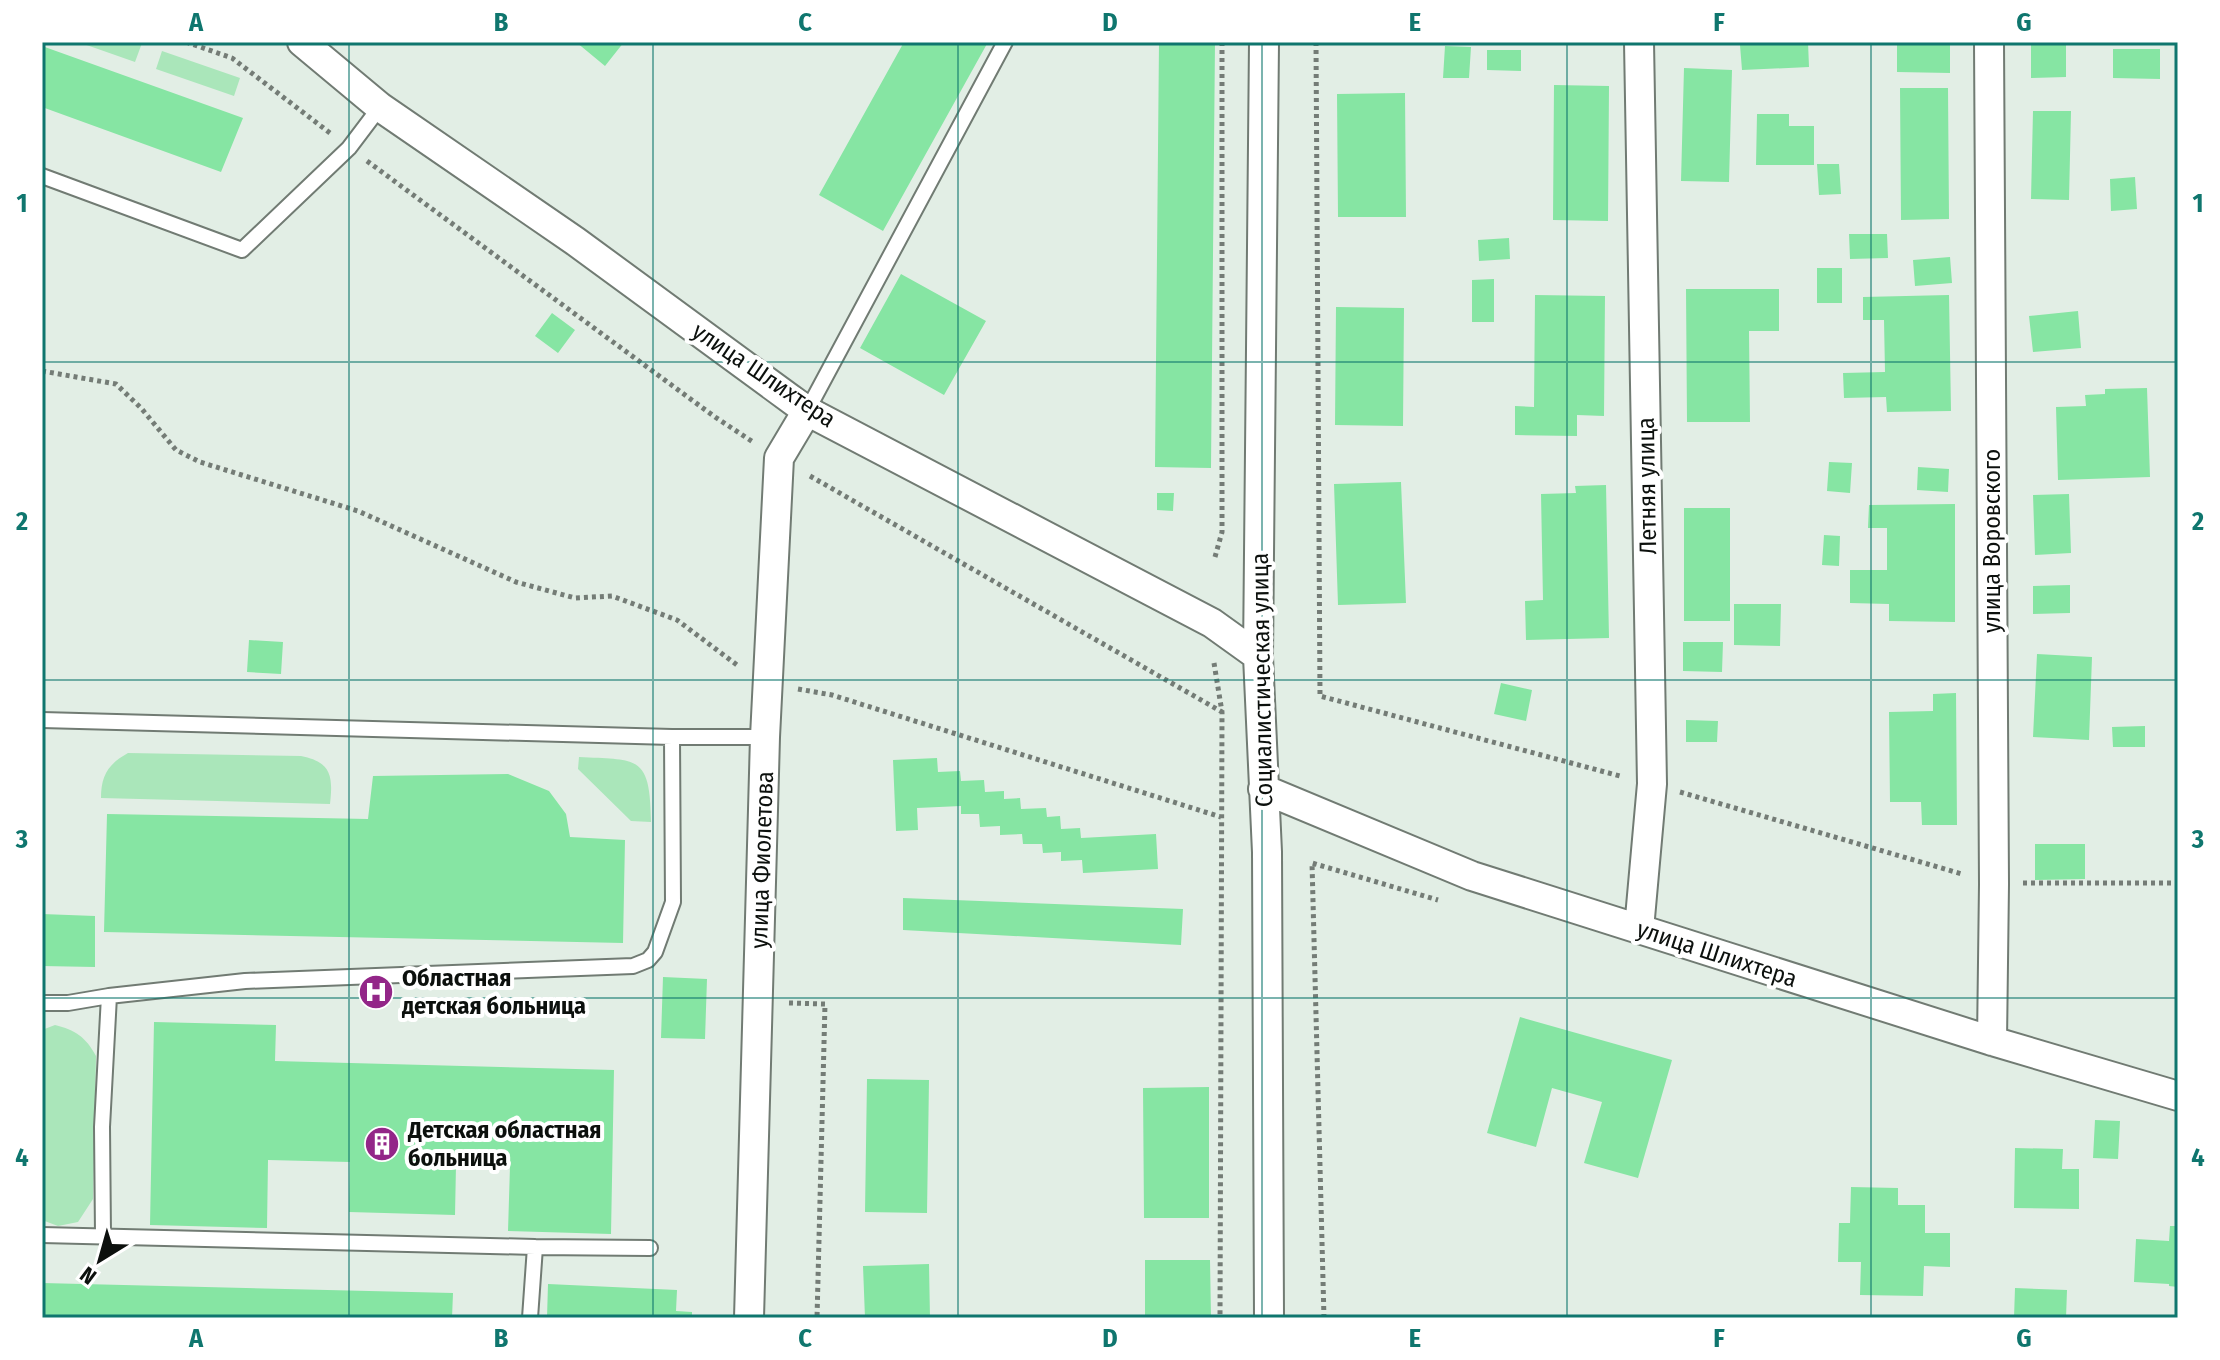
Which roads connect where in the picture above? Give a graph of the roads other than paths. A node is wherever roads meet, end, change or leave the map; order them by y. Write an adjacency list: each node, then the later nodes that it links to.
1 (302, 42): 6 (street, улица Шлихтера)
2 (1005, 42): 8 (lane)
3 (1264, 42): 9 (street, Социалистическая улица)
4 (1639, 42): 14 (street, Летняя улица)
5 (1989, 42): 17 (street, улица Воровского)
6 (380, 107): 7 (lane); 8 (street, улица Шлихтера)
7 (42, 176)
8 (807, 411): 9 (street, улица Шлихтера); 12 (street, улица Фиолетова)
9 (1258, 656): 13 (street, Социалистическая улица)
10 (42, 720): 11 (lane)
11 (672, 737): 12 (lane); 15 (lane)
12 (765, 737): 24 (street, улица Фиолетова)
13 (1263, 789): 14 (street, улица Шлихтера); 25 (street, Социалистическая улица)
14 (1639, 929): 17 (street, улица Шлихтера)
15 (109, 996): 16 (lane); 20 (lane)
16 (42, 1003)
17 (1992, 1041): 18 (street, улица Шлихтера)
18 (2178, 1096)
19 (42, 1235): 20 (lane)
20 (103, 1235): 21 (lane)
21 (535, 1247): 22 (lane); 23 (lane)
22 (650, 1248)
23 (530, 1318)
24 (749, 1318)
25 (1269, 1318)

